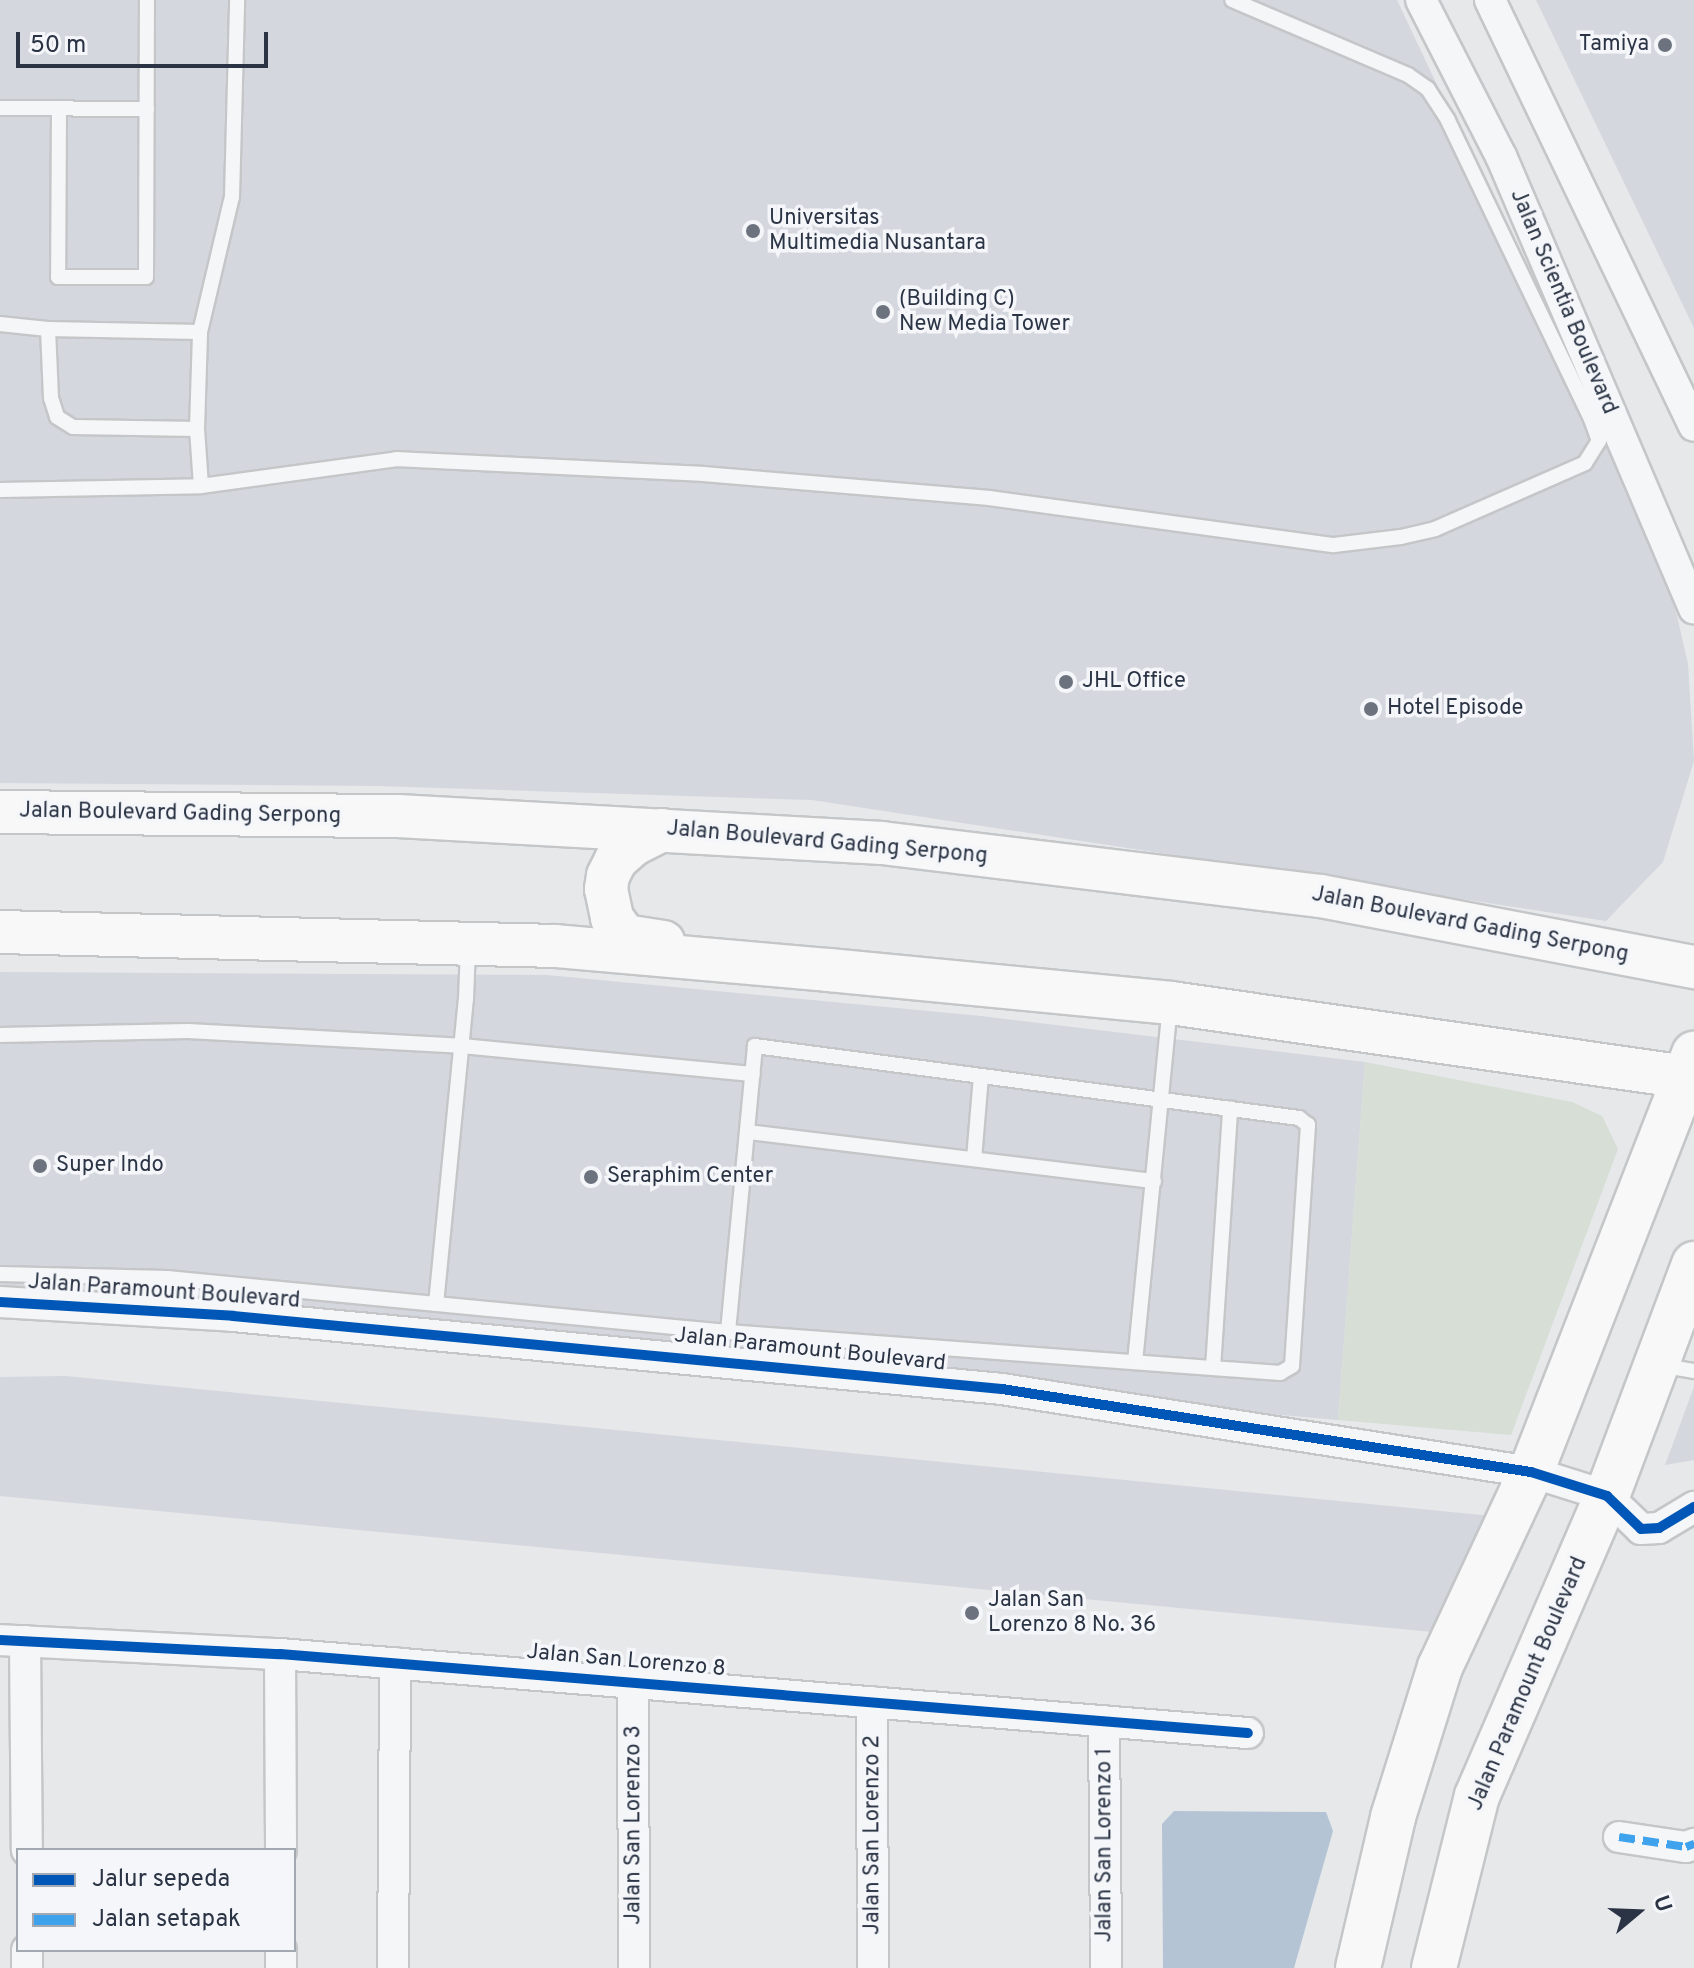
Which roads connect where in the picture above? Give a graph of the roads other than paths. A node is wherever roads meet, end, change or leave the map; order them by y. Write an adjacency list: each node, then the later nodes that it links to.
1 (147, 0): 8 (lane)
2 (237, 0): 11 (lane)
3 (1232, 0): 14 (lane)
4 (1421, 0): 16 (street, Jalan Scientia Boulevard)
5 (1490, 0): 12 (street)
6 (0, 108): 7 (lane)
7 (59, 108): 8 (lane); 8 (lane)
8 (147, 109)
9 (0, 324): 10 (lane)
10 (48, 329): 11 (lane); 13 (lane)
11 (200, 332): 13 (lane)
12 (1694, 426)
13 (197, 429): 14 (lane)
14 (201, 486): 15 (lane)
15 (0, 490)
16 (1694, 609)
17 (0, 812): 18 (main road, Jalan Boulevard Gading Serpong)
18 (398, 816): 19 (main road, Jalan Boulevard Gading Serpong); 22 (main road)
19 (662, 830): 23 (main road, Jalan Boulevard Gading Serpong); 24 (main road)
20 (0, 932): 21 (main road)
21 (468, 943): 22 (main road); 27 (lane)
22 (555, 946): 24 (main road)
23 (1694, 967)
24 (829, 970): 25 (main road)
25 (1171, 1003): 28 (main road); 31 (lane)
26 (0, 1035): 27 (lane)
27 (461, 1046): 29 (lane); 39 (lane)
28 (1691, 1069): 44 (main road)
29 (753, 1074): 30 (lane); 33 (lane)
30 (981, 1076): 31 (lane); 34 (lane)
31 (1162, 1100): 32 (lane); 35 (lane)
32 (1230, 1109): 43 (lane); 43 (lane)
33 (748, 1132): 34 (lane); 40 (lane)
34 (974, 1159): 35 (lane)
35 (1154, 1181): 41 (lane)
36 (1694, 1264): 42 (main road, Jalan Paramount Boulevard)
37 (0, 1274): 39 (lane)
38 (0, 1302): 44 (street, Jalan Paramount Boulevard)
39 (436, 1304): 40 (lane)
40 (728, 1332): 41 (lane)
41 (1135, 1362): 43 (lane)
42 (1675, 1367): 45 (main road, Jalan Paramount Boulevard)
43 (1213, 1368)
44 (1531, 1472): 45 (street, Jalan Paramount Boulevard); 62 (main road)
45 (1607, 1496): 46 (street); 63 (main road, Jalan Paramount Boulevard)
46 (1694, 1507)
47 (13, 1640): 48 (street, Jalan San Lorenzo 8); 56 (street)
48 (280, 1654): 49 (street, Jalan San Lorenzo 8); 57 (street)
49 (395, 1663): 50 (street, Jalan San Lorenzo 8); 58 (street)
50 (633, 1682): 51 (street, Jalan San Lorenzo 8); 59 (street, Jalan San Lorenzo 3)
51 (872, 1702): 52 (street, Jalan San Lorenzo 8); 60 (street, Jalan San Lorenzo 2)
52 (1104, 1721): 53 (street, Jalan San Lorenzo 8); 61 (street, Jalan San Lorenzo 1)
53 (1248, 1733)
54 (1619, 1837): 55 (street)
55 (1694, 1844)
56 (27, 1848)
57 (281, 1848)
58 (393, 1968)
59 (634, 1968)
60 (873, 1968)
61 (1106, 1968)
62 (1358, 1968)
63 (1434, 1968)

